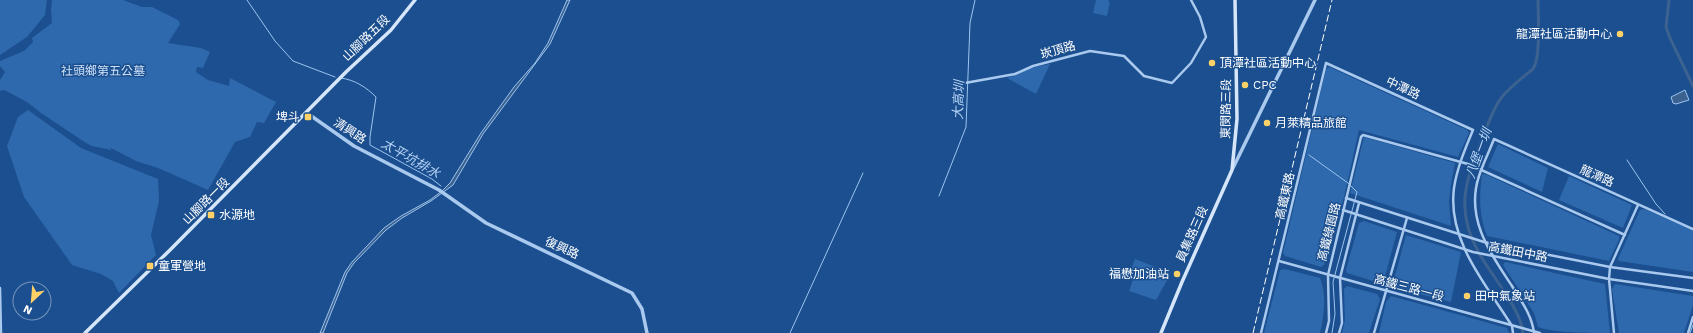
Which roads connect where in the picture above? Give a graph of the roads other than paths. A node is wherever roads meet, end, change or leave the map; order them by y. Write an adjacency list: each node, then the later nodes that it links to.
1 (415, 0): 6 (main road, 山腳路五段)
2 (1191, 0): 7 (street, 崁頂路)
3 (1235, 0): 10 (main road, 東閔路三段)
4 (1315, 0): 10 (street)
5 (1326, 63): 9 (street, 中潭路); 26 (street, 高鐵東路)
6 (338, 80): 8 (main road, 山腳路一段)
7 (965, 83)
8 (307, 113): 12 (street, 清興路); 39 (main road, 山腳路一段)
9 (1460, 162): 11 (street); 13 (street, 高鐵綠園路); 21 (street)
10 (1232, 170): 41 (main road, 員集路三段)
11 (1481, 170): 15 (street, 龍潭路); 22 (street); 23 (street)
12 (448, 197): 40 (street, 復興路)
13 (1346, 198): 14 (street, 高鐵田中路); 16 (street, 高鐵綠園路)
14 (1359, 203): 17 (street, 高鐵綠園路); 18 (street, 高鐵田中路)
15 (1638, 205): 19 (street, 龍潭路); 22 (street)
16 (1344, 210): 17 (street, 高鐵田中路); 28 (street, 高鐵綠園路)
17 (1356, 215): 20 (street, 高鐵田中路); 29 (street, 高鐵綠園路)
18 (1406, 218): 20 (street); 21 (street, 高鐵田中路)
19 (1693, 229)
20 (1403, 230): 24 (street, 高鐵田中路); 33 (street)
21 (1458, 234): 23 (street, 高鐵田中路); 24 (street)
22 (1625, 235): 27 (street)
23 (1484, 242): 25 (street); 27 (street, 高鐵田中路)
24 (1464, 250): 25 (street, 高鐵田中路); 36 (street)
25 (1492, 256): 31 (street, 高鐵田中路); 37 (street)
26 (1279, 261): 28 (street, 高鐵三路一段); 42 (street, 高鐵東路)
27 (1610, 267): 30 (street, 高鐵田中路); 31 (street)
28 (1328, 275): 29 (street, 高鐵三路一段); 43 (street, 高鐵綠園路)
29 (1340, 278): 33 (street, 高鐵三路一段); 44 (street, 高鐵綠園路)
30 (1693, 278)
31 (1609, 279): 34 (street, 高鐵田中路); 48 (street)
32 (0, 288): 38 (street)
33 (1386, 290): 36 (street, 高鐵三路一段); 45 (street)
34 (1693, 291)
35 (1693, 317): 49 (street)
36 (1512, 326): 37 (street, 高鐵三路一段); 46 (street)
37 (1534, 332): 47 (street, 高鐵三路一段)
38 (2, 333)
39 (85, 333)
40 (646, 333)
41 (1161, 333)
42 (1261, 333)
43 (1326, 333)
44 (1339, 333)
45 (1374, 333)
46 (1513, 333)
47 (1540, 333)
48 (1614, 333)
49 (1688, 333)

